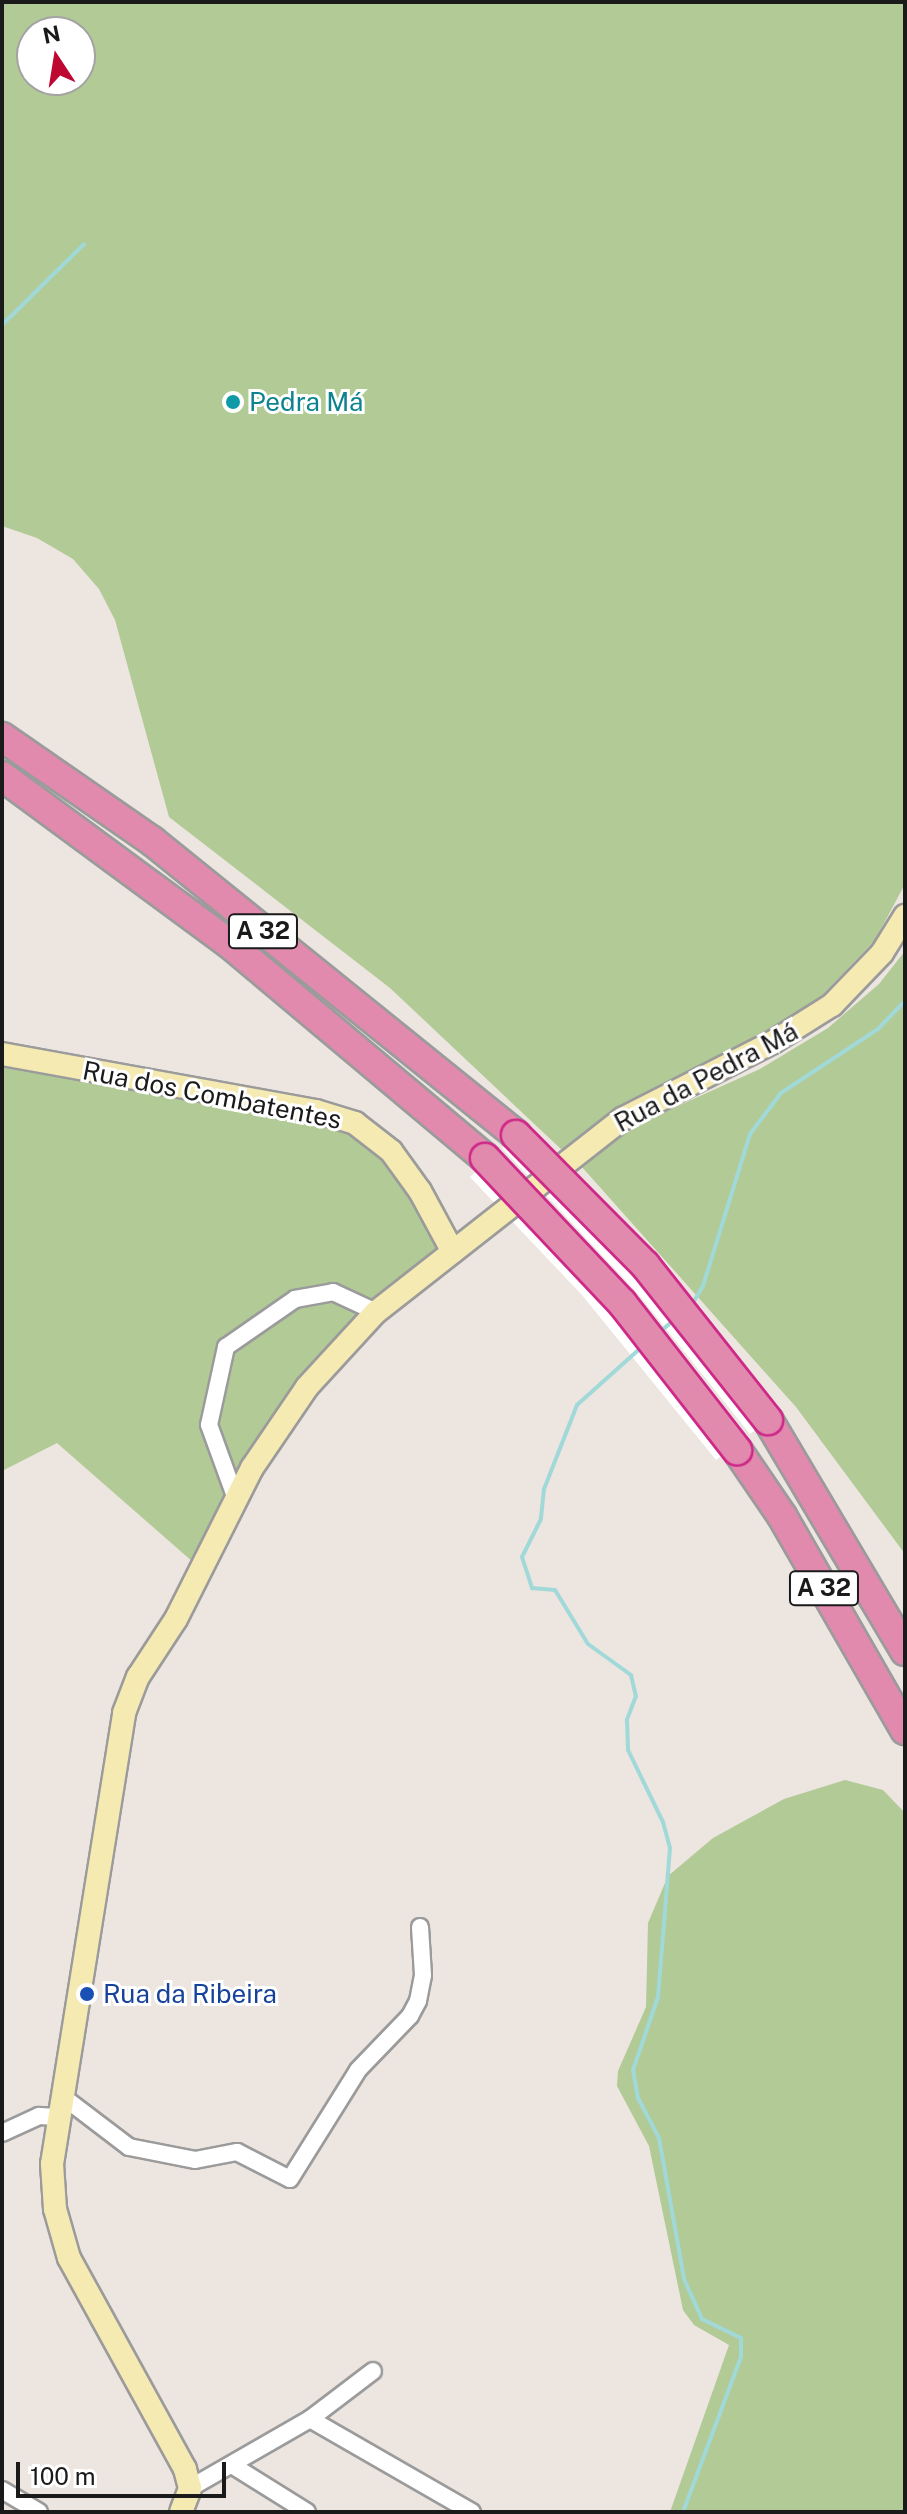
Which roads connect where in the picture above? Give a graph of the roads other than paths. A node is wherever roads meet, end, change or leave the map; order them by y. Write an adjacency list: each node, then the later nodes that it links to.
1 (2, 737): 8 (highway, A 32, bridge)
2 (2, 776): 9 (highway, A 32, bridge)
3 (905, 916): 5 (main road, Rua da Pedra Má)
4 (2, 1054): 5 (main road, Rua dos Combatentes)
5 (453, 1252): 6 (main road)
6 (376, 1312): 7 (main road); 7 (street)
7 (236, 1499): 11 (main road)
8 (905, 1651)
9 (905, 1730)
10 (420, 1927): 11 (street)
11 (61, 2107): 12 (street); 17 (main road)
12 (2, 2133)
13 (373, 2371): 14 (street)
14 (310, 2419): 15 (street); 20 (street)
15 (235, 2467): 17 (street); 19 (street)
16 (2, 2490): 18 (street)
17 (186, 2505)
18 (39, 2512)
19 (307, 2512)
20 (472, 2512)

